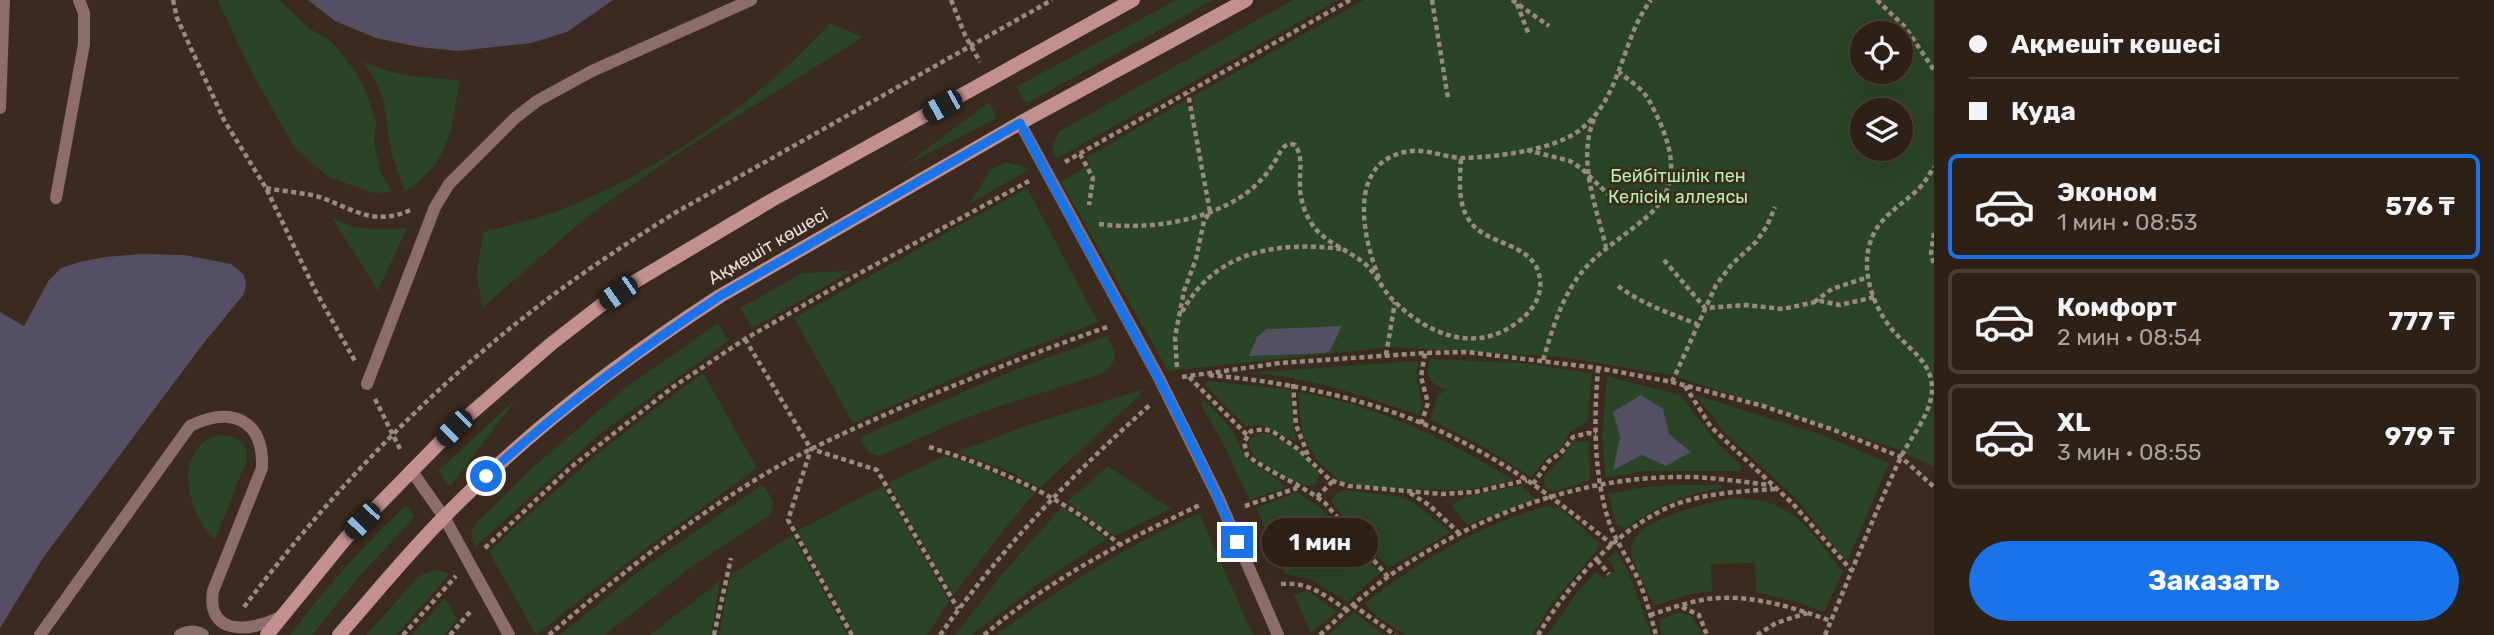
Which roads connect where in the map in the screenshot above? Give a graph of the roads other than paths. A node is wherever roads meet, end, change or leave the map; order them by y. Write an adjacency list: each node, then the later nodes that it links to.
1 (4, 0): 6 (lane)
2 (79, 0): 8 (lane)
3 (751, 0): 9 (lane)
4 (1133, 0): 10 (street)
5 (1246, 0): 7 (street, Ақмешіт көшесі)
6 (0, 108)
7 (1020, 123): 11 (street, Ақмешіт көшесі); 19 (lane)
8 (57, 198)
9 (368, 384)
10 (411, 470): 11 (lane); 12 (street)
11 (444, 517): 17 (street, Ақмешіт көшесі); 18 (lane)
12 (279, 617): 13 (lane); 16 (street)
13 (40, 635)
14 (180, 635): 15 (lane)
15 (203, 635)
16 (267, 635)
17 (339, 635)
18 (509, 635)
19 (1278, 635)

